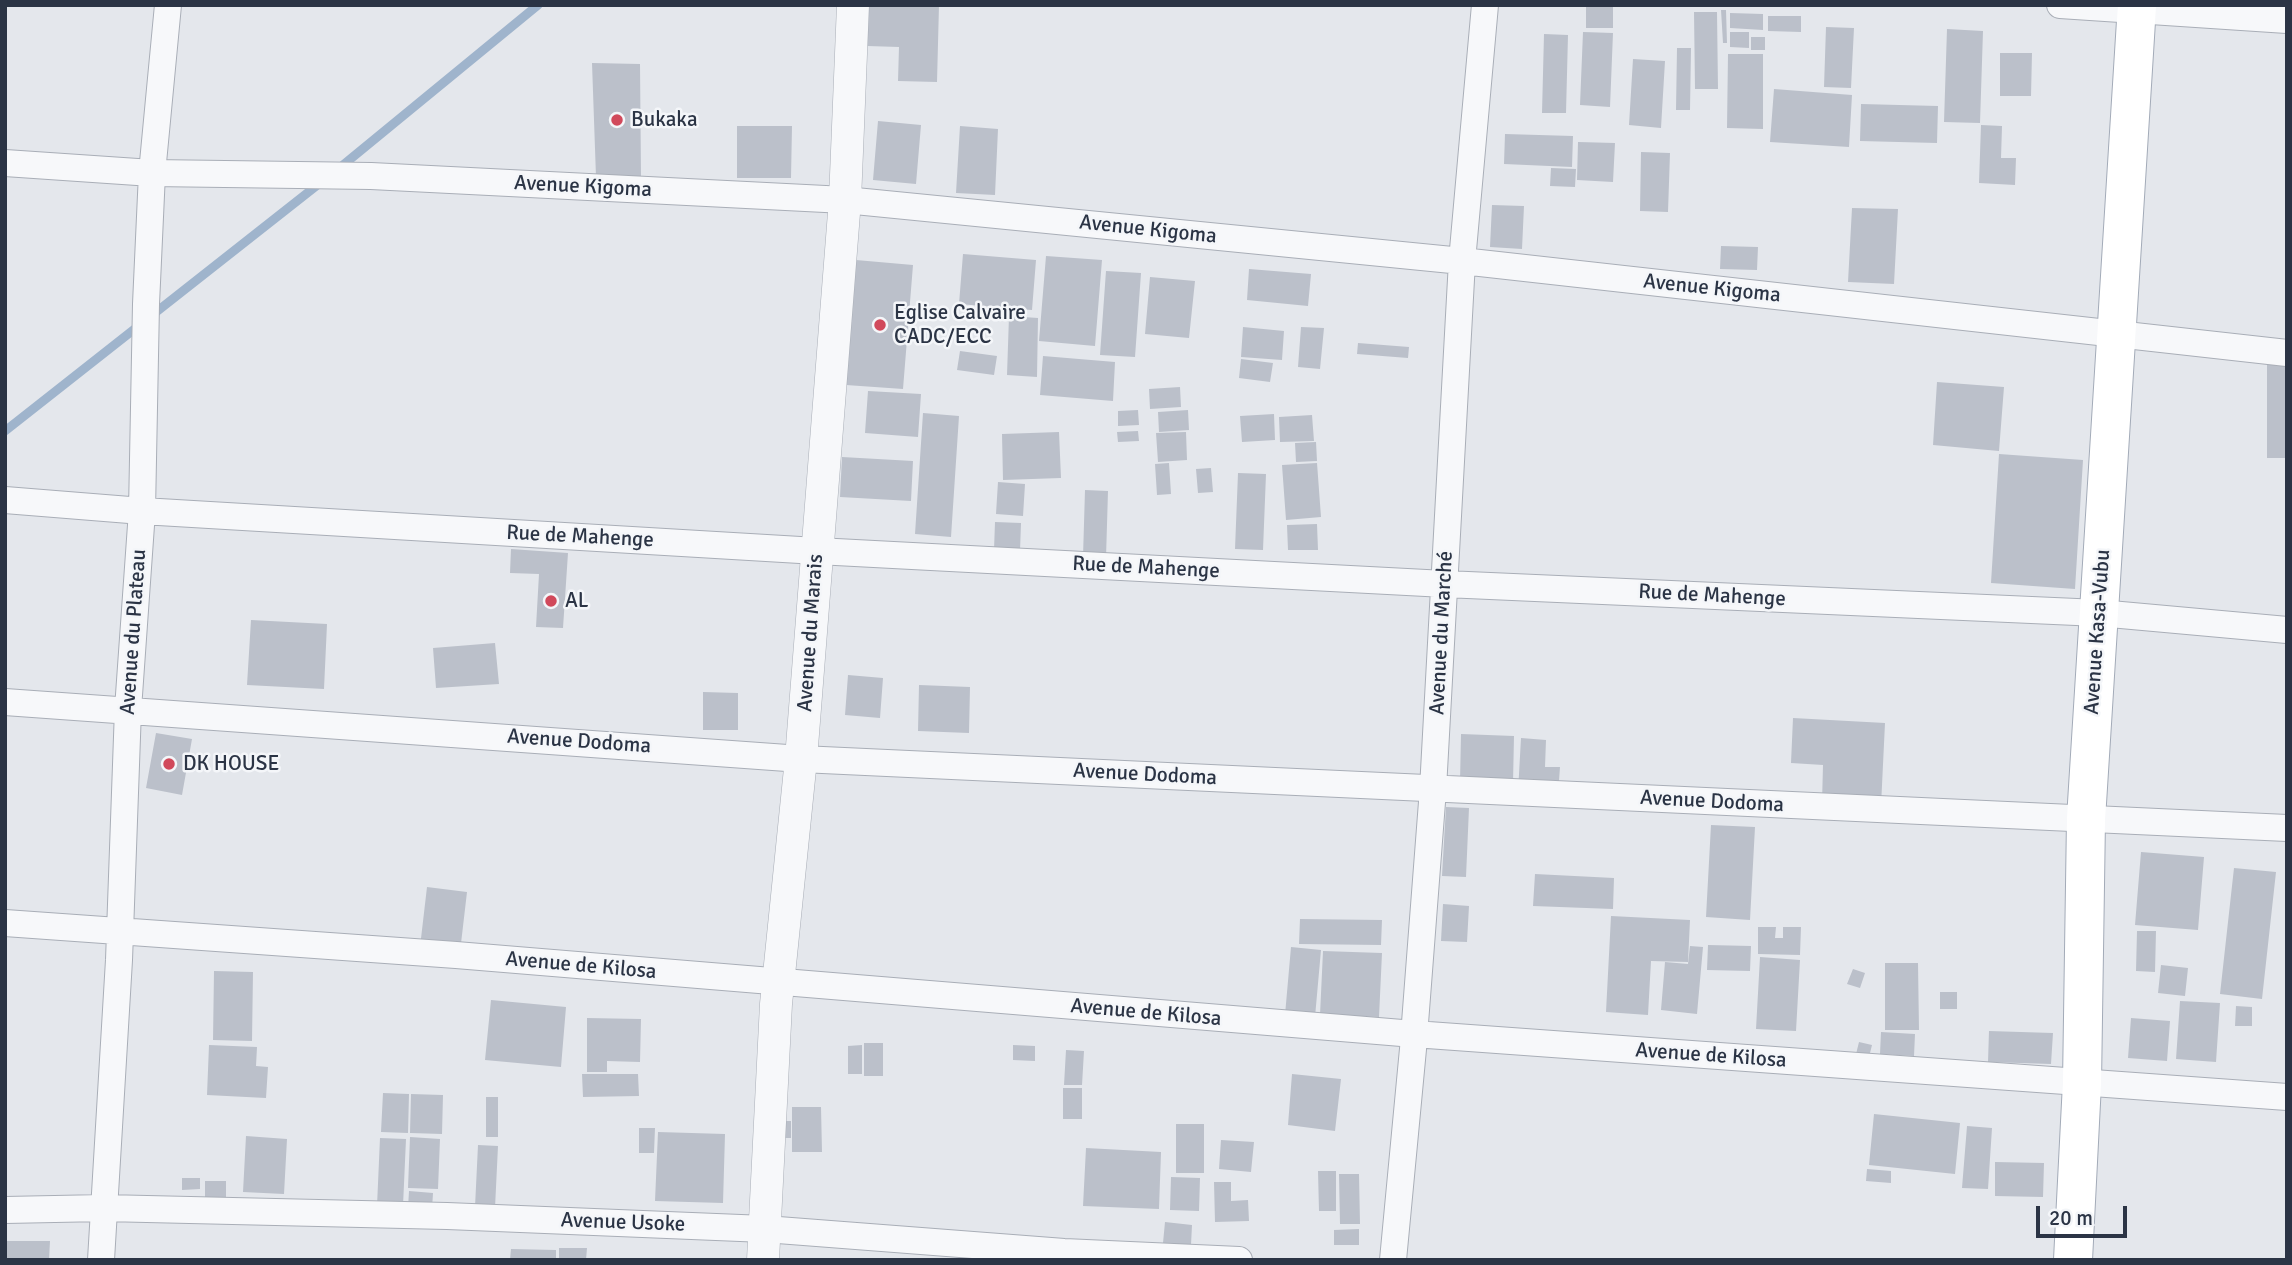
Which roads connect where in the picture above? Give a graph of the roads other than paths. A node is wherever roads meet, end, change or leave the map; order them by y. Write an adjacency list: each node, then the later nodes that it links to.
1 (168, 5): 8 (street, Avenue du Plateau)
2 (853, 5): 9 (street, Avenue du Marais)
3 (1485, 5): 10 (street, Avenue du Marché)
4 (2060, 5): 5 (street)
5 (2137, 8): 6 (street); 11 (main road, Avenue Kasa-Vubu)
6 (2287, 19)
7 (5, 163): 8 (street, Avenue Kigoma)
8 (152, 173): 9 (street, Avenue Kigoma); 14 (street, Avenue du Plateau)
9 (845, 200): 10 (street, Avenue Kigoma); 15 (street, Avenue du Marais)
10 (1462, 261): 11 (street, Avenue Kigoma); 16 (street, Avenue du Marché)
11 (2117, 335): 12 (street, Avenue Kigoma); 17 (main road, Avenue Kasa-Vubu)
12 (2287, 353)
13 (5, 500): 14 (street, Rue de Mahenge)
14 (142, 511): 15 (street, Rue de Mahenge); 20 (street, Avenue du Plateau)
15 (817, 551): 16 (street, Rue de Mahenge); 21 (street, Avenue du Marais)
16 (1445, 584): 17 (street, Rue de Mahenge); 22 (street, Avenue du Marché)
17 (2099, 613): 18 (street, Rue de Mahenge); 23 (main road, Avenue Kasa-Vubu)
18 (2287, 630)
19 (5, 702): 20 (street, Avenue Dodoma)
20 (128, 709): 21 (street, Avenue Dodoma); 26 (street, Avenue du Plateau)
21 (802, 759): 22 (street, Avenue Dodoma); 27 (street, Avenue du Marais)
22 (1433, 789): 23 (street, Avenue Dodoma); 28 (street, Avenue du Marché)
23 (2086, 819): 24 (street, Avenue Dodoma); 29 (main road, Avenue Kasa-Vubu)
24 (2287, 828)
25 (5, 923): 26 (street, Avenue de Kilosa)
26 (120, 932): 27 (street, Avenue de Kilosa); 31 (street, Avenue du Plateau)
27 (778, 983): 28 (street, Avenue de Kilosa); 33 (street, Avenue du Marais)
28 (1414, 1034): 29 (street, Avenue de Kilosa); 36 (street, Avenue du Marché)
29 (2082, 1083): 30 (street, Avenue de Kilosa); 37 (main road, Avenue Kasa-Vubu)
30 (2287, 1097)
31 (104, 1208): 32 (street, Avenue Usoke); 33 (street, Avenue Usoke); 34 (street, Avenue du Plateau)
32 (5, 1210)
33 (764, 1244): 35 (street, Avenue Usoke)
34 (101, 1260)
35 (1239, 1260)
36 (1393, 1260)
37 (2073, 1260)

